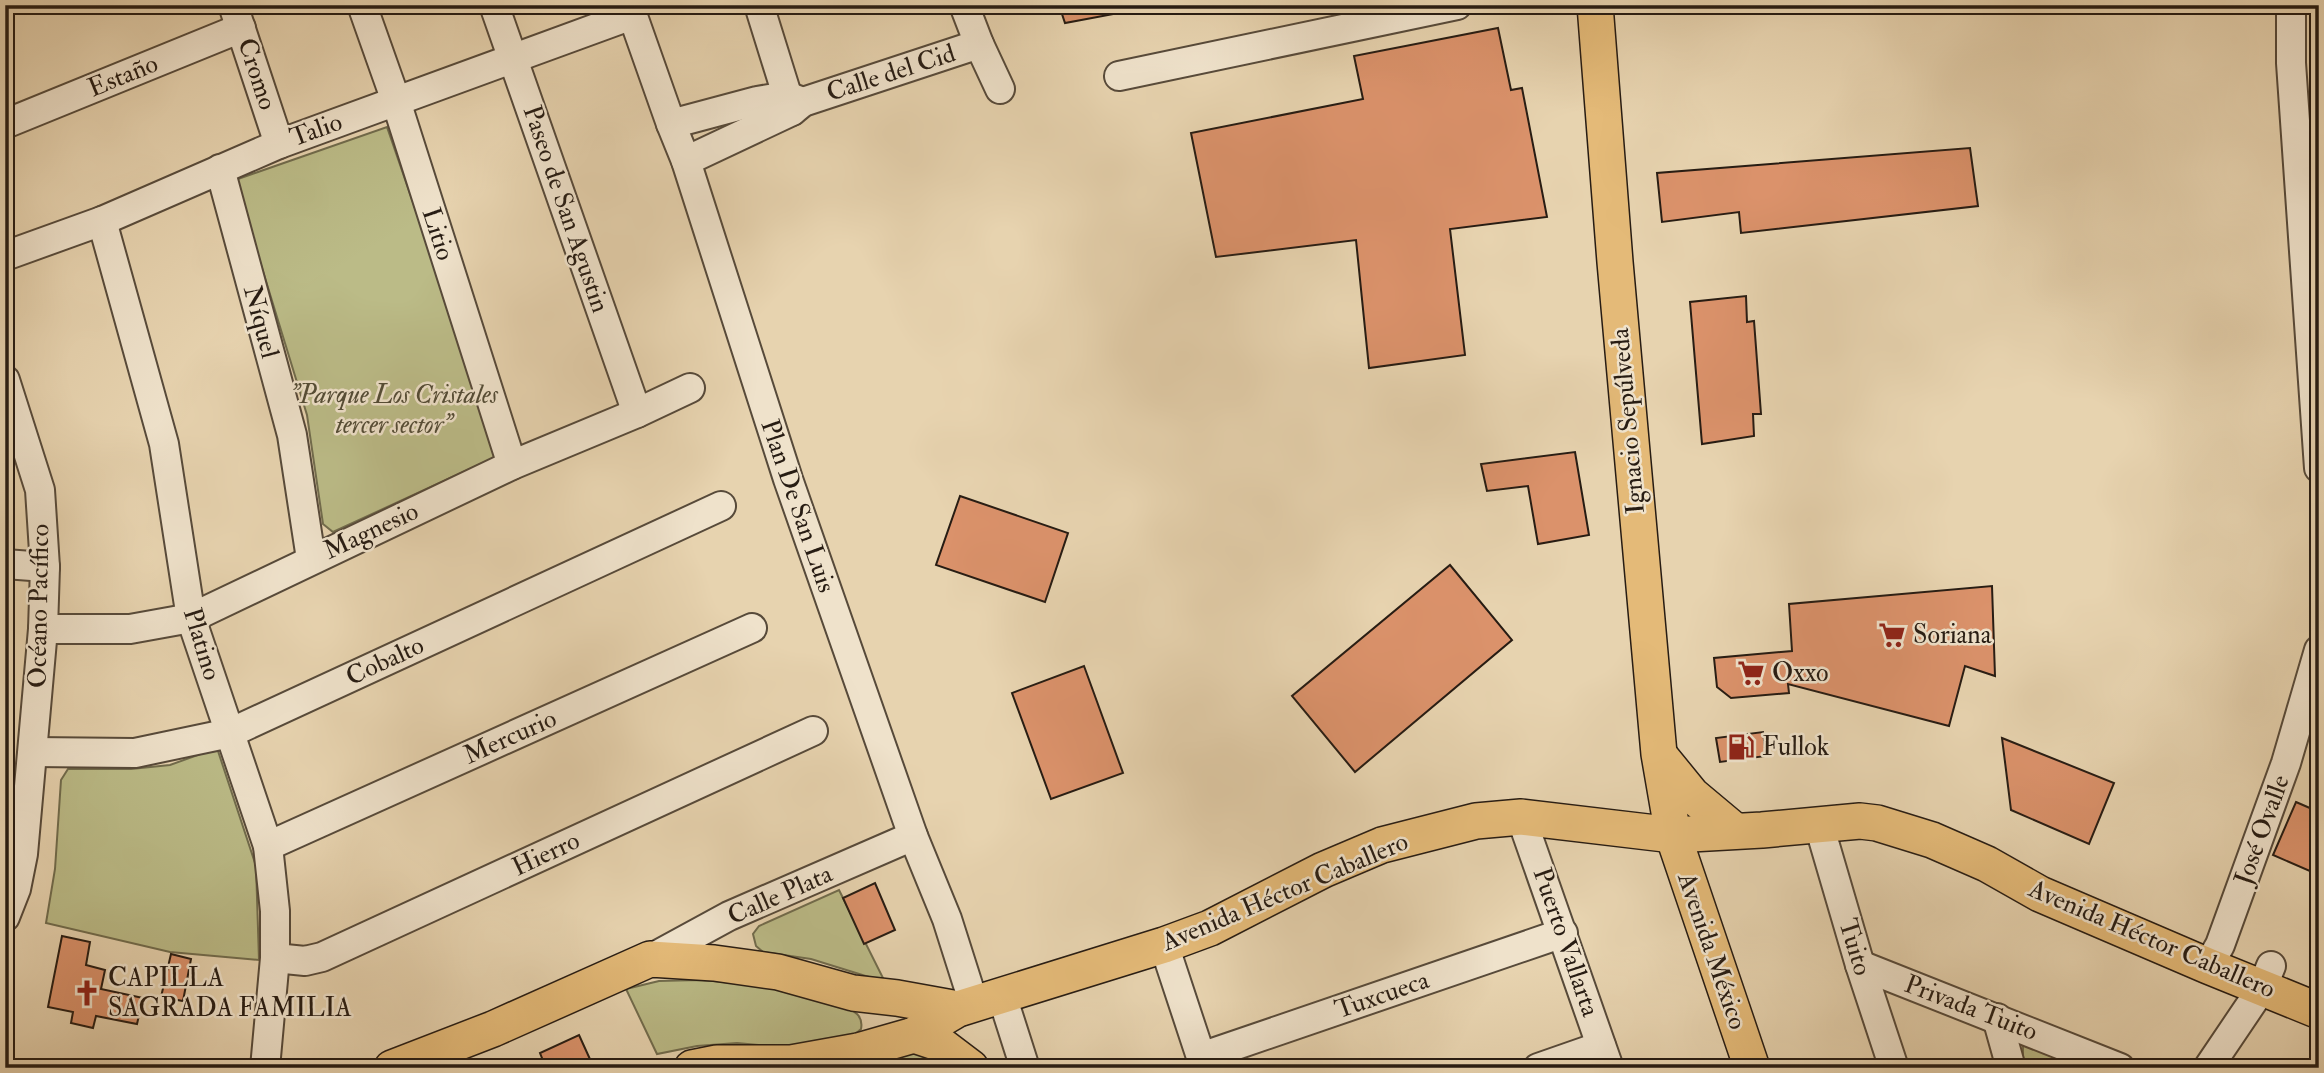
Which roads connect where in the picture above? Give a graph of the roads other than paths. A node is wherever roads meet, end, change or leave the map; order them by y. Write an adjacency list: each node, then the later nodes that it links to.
1 (362, 5): 14 (street, Litio)
2 (494, 5): 11 (street, Paseo de San Agustin)
3 (760, 5): 15 (street)
4 (964, 5): 10 (street)
5 (1457, 5): 12 (street)
6 (1595, 5): 40 (main road, Ignacio Sepúlveda)
7 (2291, 5): 23 (street)
8 (630, 10): 11 (street, Talio); 17 (street, Plan De San Luis)
9 (237, 17): 16 (street, Estaño); 18 (street, Cromo)
10 (979, 44): 13 (street); 15 (street, Calle del Cid)
11 (514, 59): 14 (street, Talio); 26 (street, Paseo de San Agustin)
12 (1119, 76)
13 (1000, 89)
14 (396, 101): 18 (street, Talio); 27 (street, Litio)
15 (794, 103): 17 (street, Calle del Cid); 19 (street, Calle del Cid)
16 (5, 124)
17 (671, 124): 19 (street, Plan De San Luis)
18 (279, 144): 20 (street, Talio)
19 (686, 161): 45 (street, Plan De San Luis)
20 (220, 169): 21 (street, Talio); 30 (street, Níquel)
21 (102, 221): 22 (street, Talio); 33 (street, Platino)
22 (5, 256)
23 (2311, 267): 28 (street)
24 (5, 380): 32 (street, Océano Pacífico)
25 (690, 388): 26 (street, Magnesio)
26 (637, 412): 27 (street, Magnesio)
27 (512, 465): 30 (street, Magnesio)
28 (2319, 468)
29 (721, 506): 38 (street, Cobalto)
30 (311, 559): 33 (street, Magnesio)
31 (5, 564): 32 (street)
32 (45, 567): 35 (street, Océano Pacífico)
33 (191, 618): 35 (street, Magnesio); 38 (street, Platino)
34 (752, 628): 46 (street, Mercurio)
35 (43, 629): 39 (street, Océano Pacífico)
36 (2319, 650): 50 (street, José Ovalle)
37 (813, 732): 51 (street, Hierro)
38 (230, 733): 39 (street, Cobalto); 46 (street, Platino)
39 (33, 752): 47 (street, Océano Pacífico)
40 (1659, 754): 43 (main road); 44 (main road, Ignacio Sepúlveda)
41 (1521, 817): 44 (main road, Avenida Héctor Caballero); 48 (street, Puerto Vallarta); 49 (main road, Avenida Héctor Caballero)
42 (1819, 825): 43 (main road, Avenida Héctor Caballero); 50 (main road, Avenida Héctor Caballero); 53 (street, Tuito)
43 (1735, 831): 44 (main road, Avenida Héctor Caballero)
44 (1673, 835): 71 (main road, Avenida México)
45 (913, 836): 52 (street, Calle Plata); 57 (street, Plan De San Luis)
46 (268, 846): 51 (street, Platino)
47 (5, 917)
48 (1563, 933): 62 (street, Puerto Vallarta); 63 (street, Tuxcueca)
49 (1164, 945): 57 (main road, Avenida Héctor Caballero); 63 (street)
50 (2214, 956): 54 (main road, Avenida Héctor Caballero)
51 (275, 958): 66 (street, Platino)
52 (650, 959): 56 (main road); 64 (main road)
53 (1860, 965): 59 (street, Privada Tuito); 72 (street, Tuito)
54 (2267, 977): 55 (main road, Avenida Héctor Caballero); 58 (main road, Avenida Héctor Caballero); 75 (street)
55 (2319, 987)
56 (853, 993): 57 (main road); 61 (main road)
57 (978, 1003): 60 (main road); 69 (street, Plan De San Luis)
58 (2319, 1011)
59 (1997, 1018): 73 (street); 74 (street, Privada Tuito)
60 (914, 1035): 61 (main road); 68 (main road)
61 (858, 1051): 65 (main road)
62 (1605, 1057): 70 (street)
63 (1200, 1062)
64 (407, 1065)
65 (794, 1066): 67 (main road)
66 (265, 1068)
67 (692, 1068)
68 (971, 1068)
69 (1025, 1068)
70 (1538, 1068)
71 (1752, 1068)
72 (1894, 1068)
73 (2011, 1068)
74 (2120, 1068)
75 (2208, 1068)

